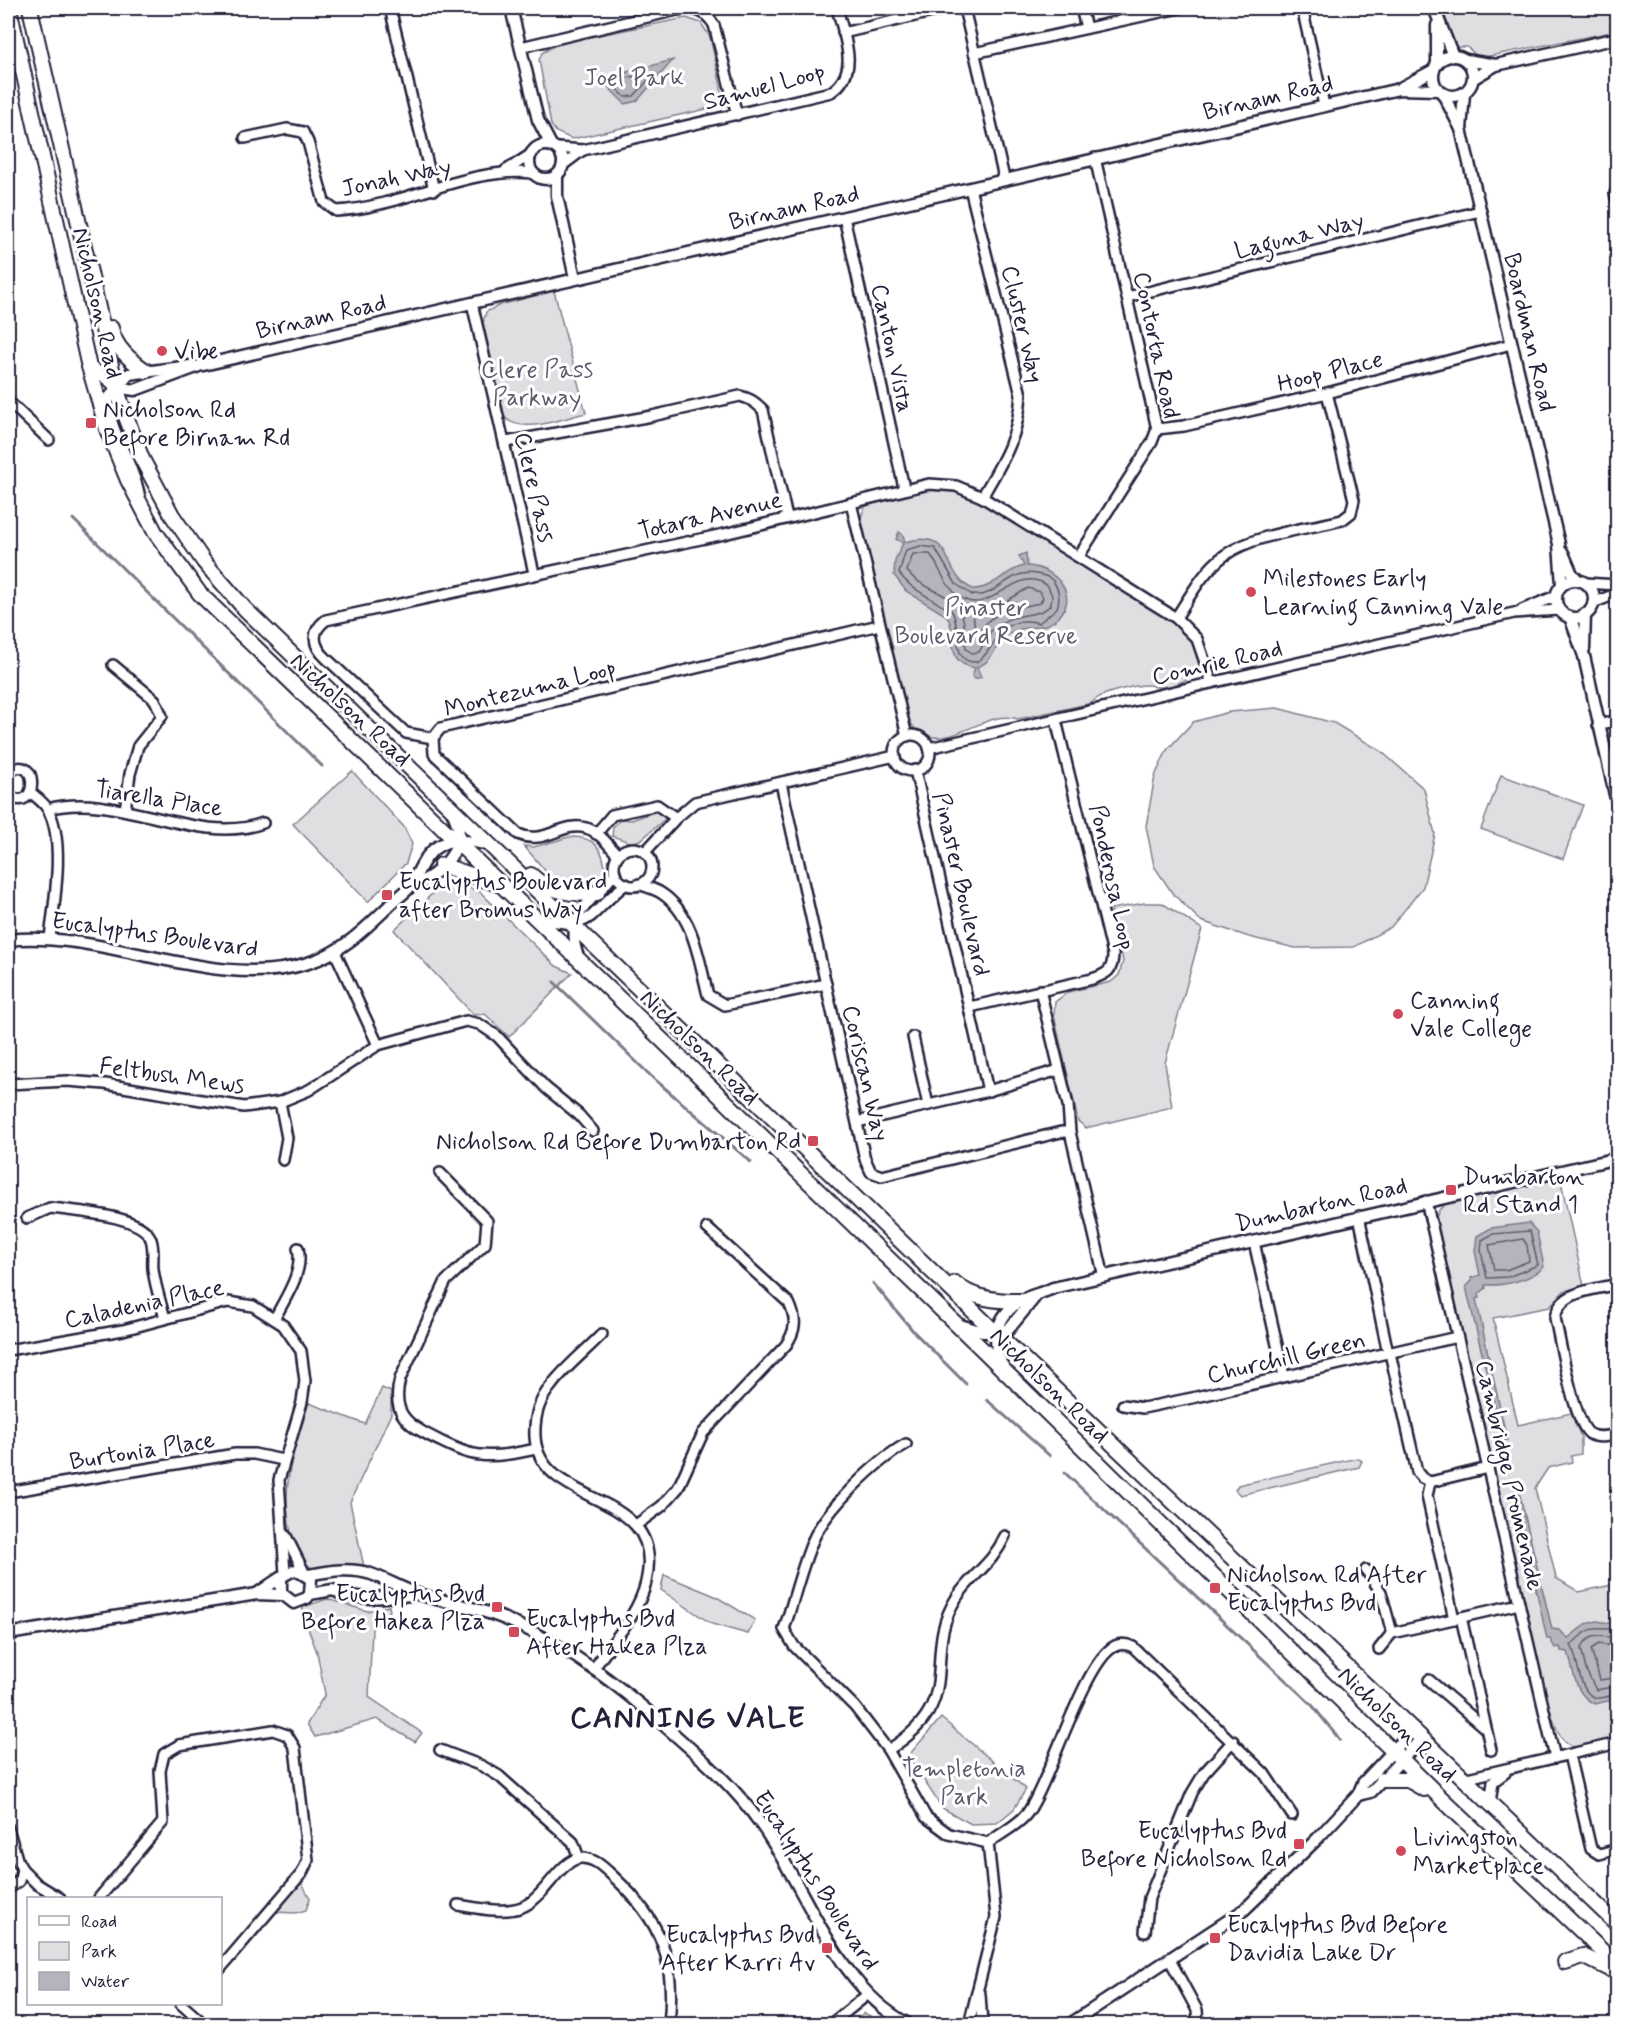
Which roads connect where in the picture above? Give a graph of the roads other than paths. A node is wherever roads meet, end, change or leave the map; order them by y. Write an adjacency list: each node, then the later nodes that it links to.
1 (9, 8): 53 (main road, Nicholson Road)
2 (30, 8): 36 (main road, Nicholson Road)
3 (390, 8): 44 (street)
4 (511, 8): 16 (street)
5 (837, 8): 14 (street, Samuel Loop)
6 (949, 8): 14 (street)
7 (963, 8): 17 (street)
8 (1081, 8): 13 (street)
9 (1179, 8): 13 (street)
10 (1302, 8): 26 (street)
11 (1434, 8): 12 (street, Boardman Road)
12 (1437, 19): 18 (street, Boardman Road); 21 (street, Boardman Road)
13 (1086, 28): 17 (street)
14 (843, 33): 27 (street, Samuel Loop)
15 (1617, 38): 20 (street)
16 (521, 47): 27 (street); 28 (street)
17 (974, 53): 40 (street)
18 (1453, 56): 19 (street); 21 (street)
19 (1466, 60): 20 (street); 22 (street)
20 (1496, 65): 22 (street)
21 (1435, 67): 23 (street, Birnam Road); 24 (street, Boardman Road)
22 (1474, 78): 25 (street, Boardman Road)
23 (1399, 89): 24 (street, Birnam Road); 26 (street, Birnam Road)
24 (1440, 92): 25 (street); 29 (street, Boardman Road)
25 (1464, 94): 29 (street, Boardman Road)
26 (1324, 105): 34 (street, Birnam Road)
27 (737, 115): 32 (street, Samuel Loop)
28 (538, 120): 31 (street); 33 (street)
29 (1461, 129): 47 (street, Boardman Road)
30 (245, 138): 44 (street, Jonah Way)
31 (554, 146): 32 (street, Samuel Loop); 33 (street); 35 (street)
32 (583, 150): 35 (street, Samuel Loop)
33 (532, 153): 37 (street, Jonah Way); 38 (street)
34 (1095, 159): 40 (street, Birnam Road); 50 (street, Contorta Road)
35 (563, 165): 39 (street)
36 (67, 168): 55 (main road); 56 (main road, Nicholson Road)
37 (503, 172): 38 (street, Jonah Way); 44 (street, Jonah Way)
38 (533, 173): 41 (street)
39 (557, 175): 41 (street); 45 (street)
40 (1004, 178): 43 (street, Birnam Road)
41 (545, 179): 45 (street)
42 (1617, 185): 46 (street)
43 (970, 188): 48 (street, Birnam Road); 63 (street, Cluster Way)
44 (434, 190)
45 (557, 196): 49 (street)
46 (1617, 203)
47 (1480, 211): 50 (street, Laguna Way); 52 (street, Boardman Road)
48 (844, 217): 49 (street, Birnam Road); 62 (street, Canton Vista)
49 (575, 278): 51 (street, Birnam Road)
50 (1127, 297): 59 (street, Contorta Road)
51 (472, 303): 54 (street, Birnam Road); 61 (street, Clere Pass)
52 (1511, 344): 57 (street, Hoop Place); 67 (street, Boardman Road)
53 (88, 363): 56 (street); 65 (main road, Nicholson Road)
54 (199, 366): 55 (street, Birnam Road); 56 (street, Birnam Road)
55 (146, 371): 56 (street, Birnam Road)
56 (116, 387): 65 (street); 97 (main road, Nicholson Road)
57 (1328, 393): 59 (street, Hoop Place); 80 (street)
58 (8, 401): 60 (street)
59 (1157, 429): 68 (street, Contorta Road)
60 (49, 440)
61 (506, 442): 66 (street); 69 (street, Clere Pass)
62 (904, 488): 63 (street, Totara Avenue); 64 (street, Totara Avenue)
63 (982, 497): 68 (street, Totara Avenue)
64 (851, 503): 66 (street, Totara Avenue); 81 (street)
65 (141, 506): 104 (main road, Nicholson Road)
66 (787, 518): 69 (street, Totara Avenue)
67 (1559, 544): 70 (street, Boardman Road); 71 (street, Boardman Road)
68 (1079, 556): 80 (street, Totara Avenue)
69 (534, 573): 89 (street, Totara Avenue)
70 (1582, 582): 71 (street); 72 (street); 75 (street, Boardman Road)
71 (1562, 585): 74 (street)
72 (1617, 585)
73 (1617, 592): 75 (street)
74 (1556, 596): 76 (street); 77 (street, Comrie Road)
75 (1593, 603): 78 (street)
76 (1559, 610): 77 (street, Comrie Road); 79 (street)
77 (1514, 613): 84 (street, Comrie Road)
78 (1586, 614): 79 (street); 82 (street)
79 (1570, 617): 82 (street)
80 (1176, 618): 84 (street, Totara Avenue)
81 (879, 625): 88 (street); 89 (street, Montezuma Loop)
82 (1584, 656): 87 (street)
83 (113, 665): 100 (street)
84 (1212, 683): 85 (street, Comrie Road)
85 (1056, 720): 90 (street, Comrie Road); 124 (street, Ponderosa Loop)
86 (1617, 720): 87 (street)
87 (1598, 725): 98 (street)
88 (907, 736): 90 (street); 91 (street)
89 (433, 738): 103 (street, Montezuma Loop)
90 (929, 748): 92 (street)
91 (895, 756): 92 (street); 94 (street)
92 (915, 770): 125 (street, Pinaster Boulevard)
93 (8, 774): 95 (street)
94 (781, 783): 101 (street); 123 (street, Coriscan Way)
95 (30, 792): 96 (street); 99 (street)
96 (8, 794)
97 (449, 803): 104 (street); 105 (main road, Nicholson Road)
98 (1617, 808)
99 (48, 809): 100 (street, Tiarella Place); 119 (street)
100 (125, 810): 102 (street, Tiarella Place)
101 (676, 818): 103 (street); 106 (street)
102 (263, 823)
103 (596, 834): 107 (street)
104 (457, 841): 105 (street); 108 (street, Eucalyptus Boulevard); 113 (street, Eucalyptus Boulevard); 114 (main road, Nicholson Road)
105 (497, 850): 115 (main road); 118 (main road, Nicholson Road)
106 (645, 852): 107 (street); 110 (street)
107 (618, 855): 109 (street)
108 (441, 865): 113 (street, Eucalyptus Boulevard); 114 (main road)
109 (615, 873): 111 (street); 115 (street)
110 (650, 873): 112 (street); 116 (street)
111 (626, 884): 112 (street); 118 (street)
112 (639, 884): 116 (street)
113 (411, 885): 121 (street, Eucalyptus Boulevard)
114 (502, 886): 117 (main road, Nicholson Road)
115 (597, 893): 118 (street)
116 (661, 893): 123 (street)
117 (534, 917): 118 (street); 122 (main road, Nicholson Road)
118 (574, 925): 122 (street); 140 (main road, Nicholson Road)
119 (50, 938): 120 (street, Eucalyptus Boulevard); 121 (street, Eucalyptus Boulevard)
120 (8, 940)
121 (335, 952): 127 (street)
122 (581, 963): 152 (main road, Nicholson Road)
123 (826, 984): 133 (street, Coriscan Way)
124 (1040, 990): 125 (street, Ponderosa Loop); 128 (street)
125 (970, 1007): 130 (street, Pinaster Boulevard)
126 (913, 1037): 132 (street)
127 (378, 1045): 131 (street, Feltbush Mews); 134 (street, Feltbush Mews)
128 (1059, 1070): 130 (street); 135 (street)
129 (8, 1084): 131 (street, Feltbush Mews)
130 (988, 1091): 132 (street)
131 (280, 1102): 137 (street)
132 (928, 1105): 133 (street)
133 (857, 1122): 135 (street, Coriscan Way)
134 (592, 1131)
135 (1070, 1132): 146 (street)
136 (1617, 1158): 139 (street, Dumbarton Road)
137 (283, 1160)
138 (440, 1173): 163 (street)
139 (1426, 1201): 141 (street, Dumbarton Road); 155 (street, Cambridge Promenade)
140 (874, 1214): 149 (main road); 153 (main road, Nicholson Road)
141 (1359, 1216): 144 (street, Dumbarton Road); 157 (street)
142 (27, 1218): 151 (street)
143 (707, 1228): 168 (street)
144 (1254, 1242): 146 (street, Dumbarton Road); 159 (street)
145 (298, 1248): 150 (street)
146 (1104, 1277): 148 (street, Dumbarton Road)
147 (1617, 1284): 161 (street)
148 (1035, 1297): 149 (street, Dumbarton Road); 153 (street, Dumbarton Road)
149 (1020, 1301): 153 (street)
150 (274, 1318): 151 (street, Caladenia Place); 164 (street, Caladenia Place)
151 (165, 1319): 156 (street, Caladenia Place)
152 (955, 1323): 153 (street); 158 (main road, Nicholson Road)
153 (996, 1333): 158 (street); 186 (main road, Nicholson Road)
154 (602, 1334): 163 (street)
155 (1457, 1337): 157 (street, Churchill Green); 165 (street, Cambridge Promenade)
156 (8, 1350)
157 (1389, 1353): 159 (street, Churchill Green); 166 (street)
158 (1007, 1374): 192 (main road, Nicholson Road)
159 (1284, 1376): 160 (street, Churchill Green)
160 (1124, 1405)
161 (1617, 1434)
162 (906, 1444): 190 (street)
163 (536, 1449): 168 (street)
164 (283, 1460): 167 (street, Burtonia Place); 169 (street, Caladenia Place)
165 (1488, 1468): 166 (street); 178 (street, Cambridge Promenade)
166 (1430, 1482): 179 (street)
167 (8, 1492)
168 (636, 1525): 183 (street)
169 (284, 1531): 172 (street, Caladenia Place); 173 (street, Caladenia Place)
170 (1005, 1536): 190 (street)
171 (1366, 1570): 180 (street)
172 (306, 1574): 173 (street, Eucalyptus Boulevard); 175 (street); 177 (street, Eucalyptus Boulevard)
173 (283, 1577): 174 (street, Eucalyptus Boulevard); 176 (street)
174 (257, 1594): 176 (street, Eucalyptus Boulevard); 181 (street, Eucalyptus Boulevard)
175 (310, 1594): 176 (street, Eucalyptus Boulevard); 177 (street, Eucalyptus Boulevard)
176 (282, 1595)
177 (419, 1595): 183 (street, Eucalyptus Boulevard)
178 (1519, 1604): 179 (street); 194 (street, Cambridge Promenade)
179 (1458, 1618): 180 (street); 185 (street)
180 (1392, 1633): 182 (street)
181 (8, 1634)
182 (1379, 1649)
183 (595, 1667): 222 (street, Eucalyptus Boulevard)
184 (1429, 1680): 185 (street)
185 (1486, 1729): 191 (street)
186 (1417, 1735): 192 (street); 196 (main road, Nicholson Road)
187 (1233, 1741): 201 (street); 203 (street); 215 (street)
188 (1617, 1743): 193 (street)
189 (440, 1750): 206 (street)
190 (888, 1750): 203 (street)
191 (1491, 1750)
192 (1396, 1755): 197 (street); 198 (street); 199 (main road, Nicholson Road)
193 (1569, 1755): 194 (street); 204 (street)
194 (1555, 1758): 195 (street)
195 (1521, 1766): 196 (street); 200 (street)
196 (1463, 1779): 200 (main road, Nicholson Road)
197 (1382, 1780): 198 (street); 199 (main road)
198 (1358, 1795): 216 (street)
199 (1441, 1798): 218 (main road, Nicholson Road)
200 (1490, 1805): 214 (main road, Nicholson Road)
201 (1292, 1815)
202 (8, 1834): 207 (street)
203 (988, 1843): 221 (street)
204 (1617, 1849)
205 (8, 1854): 207 (street)
206 (579, 1858): 213 (street); 225 (street)
207 (17, 1859): 208 (street)
208 (22, 1869): 209 (street); 210 (street)
209 (37, 1884): 210 (street); 211 (street)
210 (11, 1887)
211 (57, 1897)
212 (101, 1897): 219 (street)
213 (458, 1905)
214 (1617, 1924)
215 (1145, 1932)
216 (1170, 1960): 230 (street); 231 (street)
217 (1565, 1962): 220 (main road)
218 (1617, 1966)
219 (222, 1967)
220 (1617, 1973)
221 (980, 1986): 228 (street); 229 (street)
222 (867, 1995): 226 (street); 227 (street, Eucalyptus Boulevard)
223 (186, 2005): 224 (street)
224 (204, 2025)
225 (669, 2025)
226 (831, 2025)
227 (908, 2025)
228 (969, 2025)
229 (982, 2025)
230 (1070, 2025)
231 (1198, 2025)

